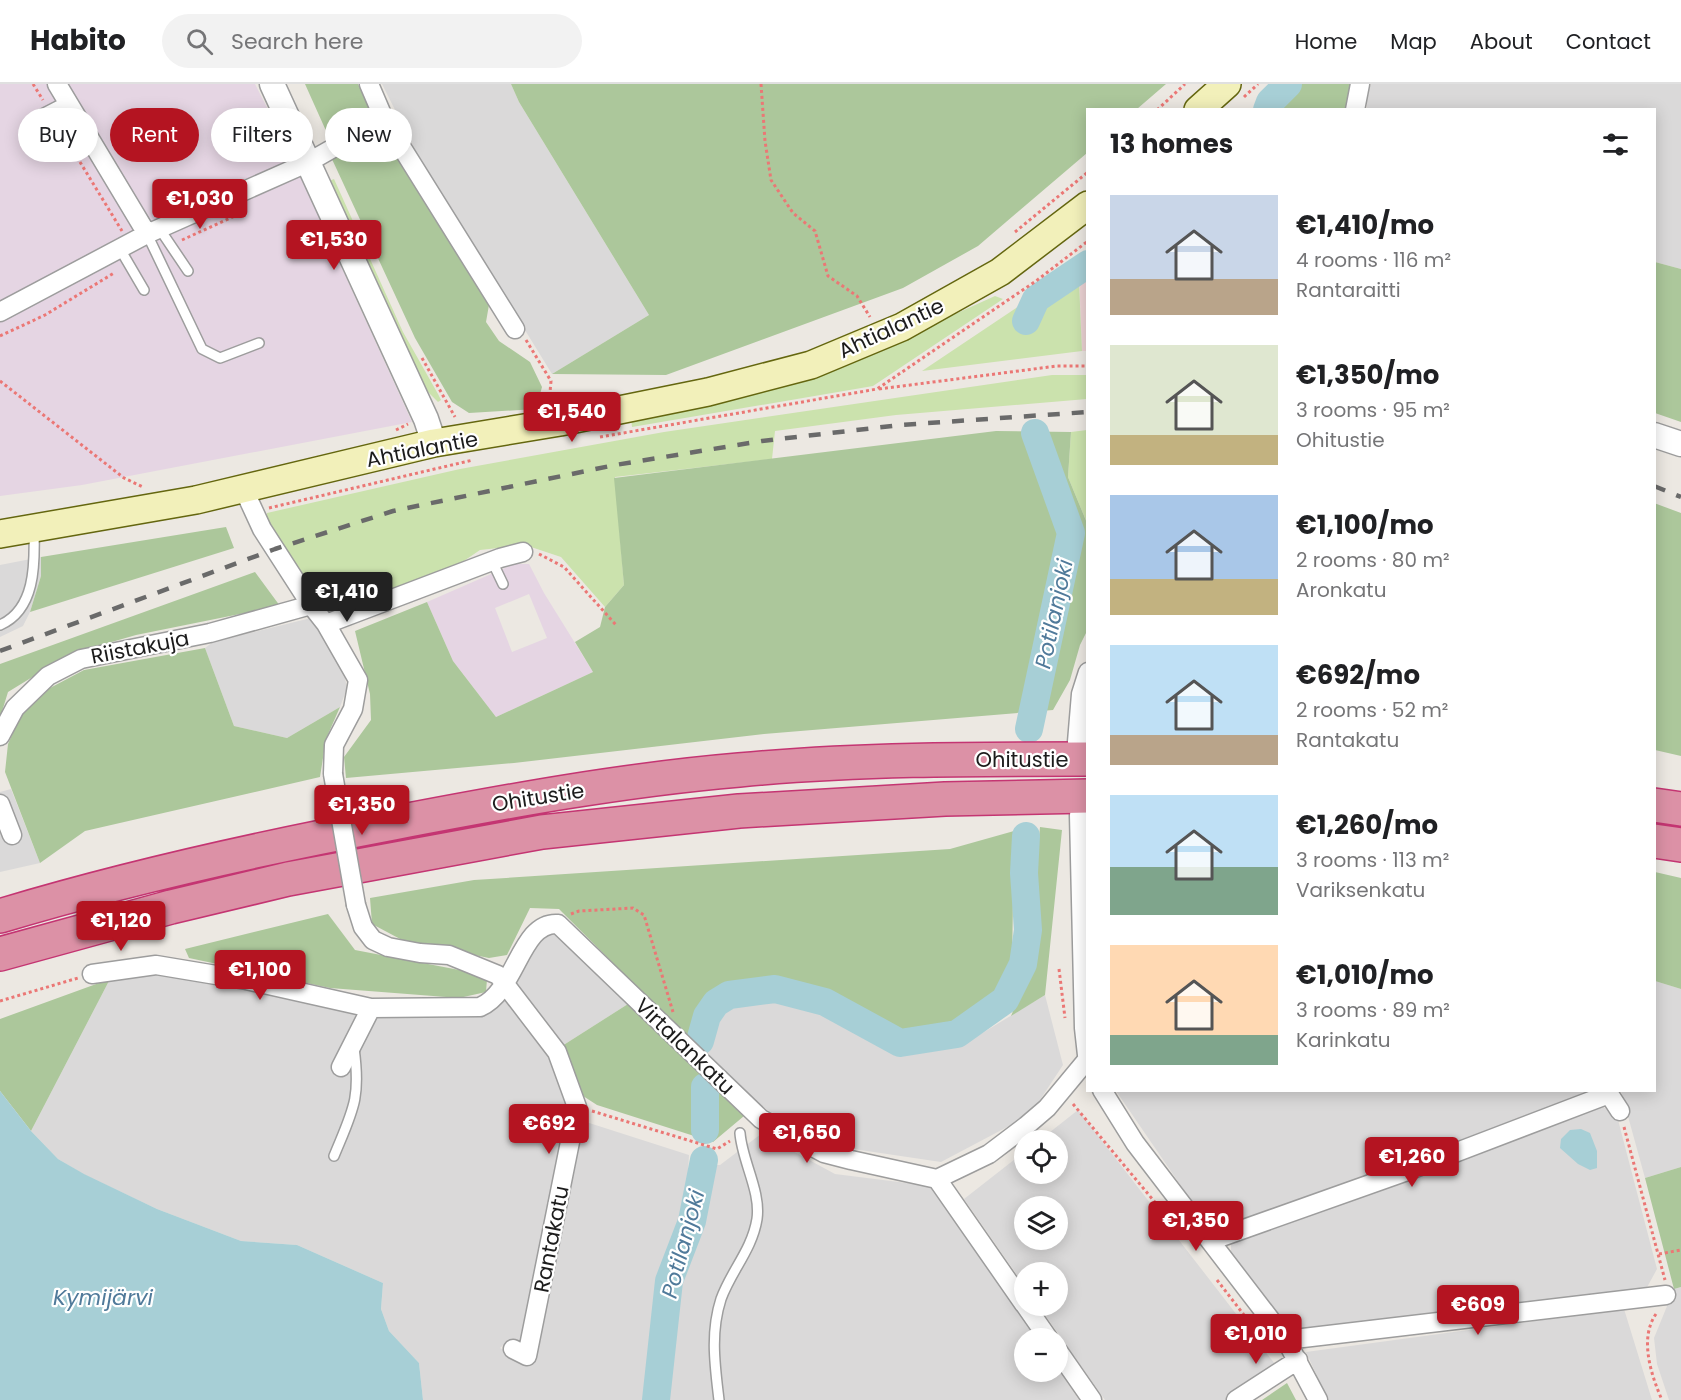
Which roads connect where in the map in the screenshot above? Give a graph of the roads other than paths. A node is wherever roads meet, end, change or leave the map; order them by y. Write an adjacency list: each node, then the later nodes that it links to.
1 (57, 84): 6 (street)
2 (272, 84): 13 (street)
3 (369, 84): 8 (street)
4 (1227, 84): 9 (main road)
5 (1360, 84): 10 (street)
6 (67, 101): 7 (lane); 15 (street)
7 (53, 108)
8 (380, 108)
9 (1200, 108)
10 (1355, 108)
11 (325, 152): 13 (street)
12 (411, 162): 20 (street)
13 (307, 163): 15 (street); 23 (street)
14 (1086, 207): 23 (main road, Ahtialantie)
15 (153, 231): 16 (street); 17 (lane); 21 (lane)
16 (125, 246): 18 (lane); 19 (street)
17 (188, 270)
18 (144, 290)
19 (0, 312)
20 (515, 329)
21 (259, 344)
22 (1656, 436): 24 (street)
23 (434, 443): 25 (main road, Ahtialantie)
24 (1681, 444)
25 (244, 490): 26 (main road, Ahtialantie); 31 (street)
26 (34, 530): 27 (main road, Ahtialantie); 33 (lane)
27 (0, 534)
28 (522, 552): 29 (street)
29 (492, 561): 30 (lane); 32 (street)
30 (503, 584)
31 (310, 605): 32 (street); 35 (street, Riistakuja)
32 (326, 624): 47 (street, bridge)
33 (0, 625)
34 (1086, 678): 36 (street)
35 (0, 736)
36 (1082, 750): 44 (highway, Ohitustie)
37 (0, 804): 41 (street)
38 (1083, 805): 45 (highway, Ohitustie); 49 (street)
39 (1656, 805): 40 (highway)
40 (1681, 809)
41 (12, 835)
42 (1656, 841): 43 (highway)
43 (1681, 845)
44 (0, 916)
45 (0, 954)
46 (92, 975): 48 (street)
47 (507, 984): 48 (street); 57 (street, Virtalankatu); 62 (street, Rantakatu)
48 (371, 1008): 50 (street)
49 (1086, 1041)
50 (353, 1043): 52 (street); 56 (lane)
51 (1086, 1064): 57 (street)
52 (341, 1067)
53 (1103, 1092): 58 (street)
54 (1620, 1111): 58 (street)
55 (740, 1133): 65 (lane)
56 (334, 1156)
57 (937, 1179): 59 (street)
58 (1210, 1241): 61 (street)
59 (1014, 1288)
60 (1666, 1295): 61 (street)
61 (1286, 1340): 63 (street)
62 (513, 1349)
63 (1291, 1364): 67 (street); 68 (street)
64 (1068, 1365): 66 (street)
65 (719, 1400)
66 (1092, 1400)
67 (1236, 1400)
68 (1318, 1400)

